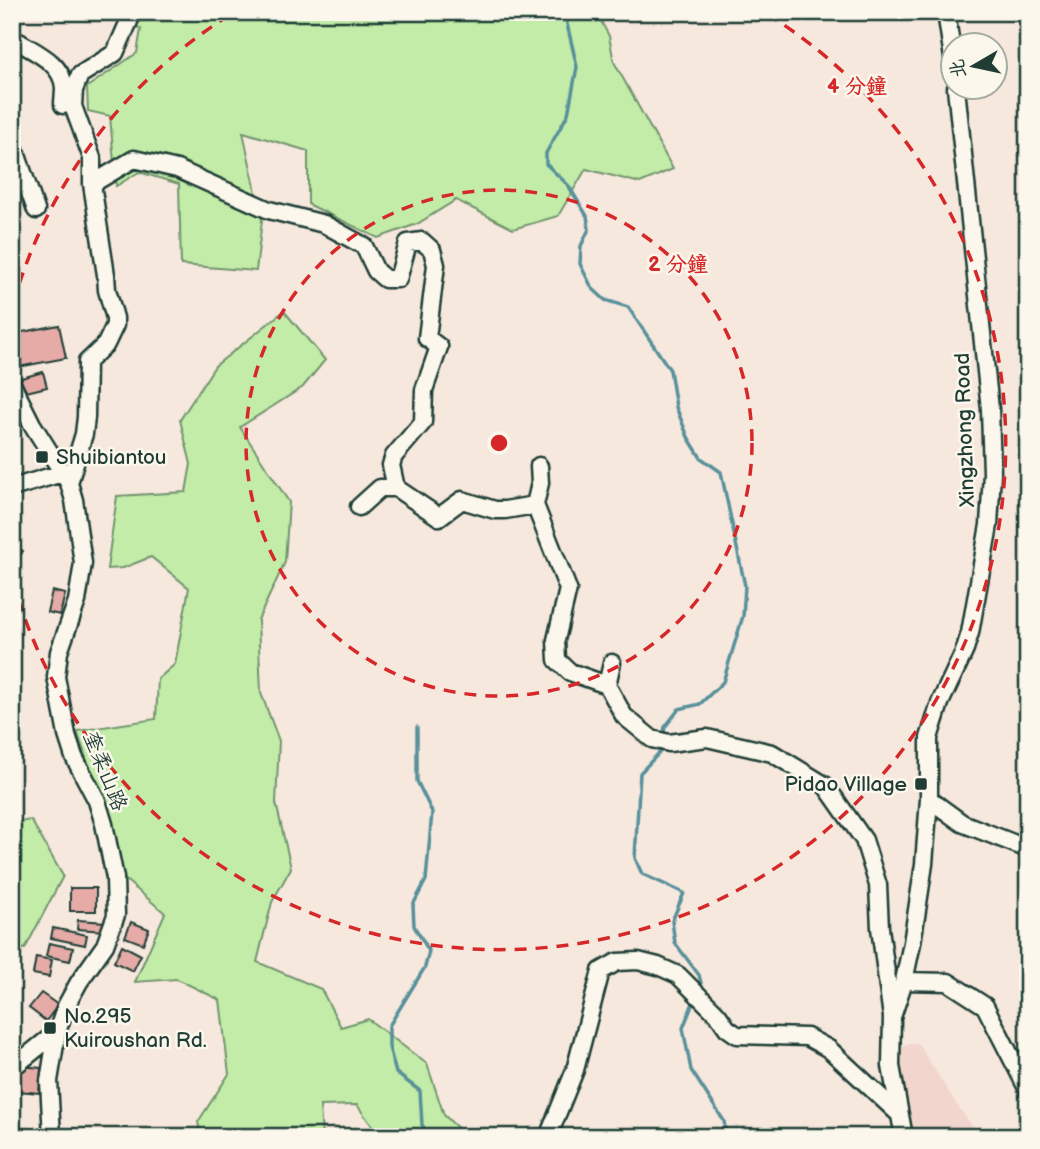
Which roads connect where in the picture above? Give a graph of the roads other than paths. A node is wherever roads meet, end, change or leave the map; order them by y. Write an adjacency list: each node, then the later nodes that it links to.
1 (133, 12): 6 (street)
2 (946, 12): 3 (street)
3 (949, 32)
4 (19, 41): 6 (street)
5 (957, 102): 19 (street, Xingzhong Road)
6 (79, 122): 8 (street)
7 (12, 141): 9 (street)
8 (92, 184): 12 (street); 14 (street)
9 (36, 209)
10 (12, 384): 12 (street, 奎柔山路)
11 (539, 466): 15 (street)
12 (66, 478): 13 (street); 23 (street, 奎柔山路)
13 (12, 488)
14 (396, 488): 15 (street); 16 (street)
15 (535, 505): 18 (street)
16 (359, 506)
17 (612, 663): 18 (street)
18 (607, 685): 22 (street)
19 (929, 799): 20 (street); 21 (street, Xingzhong Road)
20 (1028, 849)
21 (904, 981): 22 (street, Xingzhong Road); 25 (street)
22 (892, 1017): 26 (street, Xingzhong Road)
23 (57, 1032): 24 (street); 27 (street, 奎柔山路)
24 (12, 1068)
25 (1028, 1090)
26 (898, 1113): 28 (street); 29 (street, Xingzhong Road)
27 (52, 1137)
28 (548, 1137)
29 (904, 1137)

